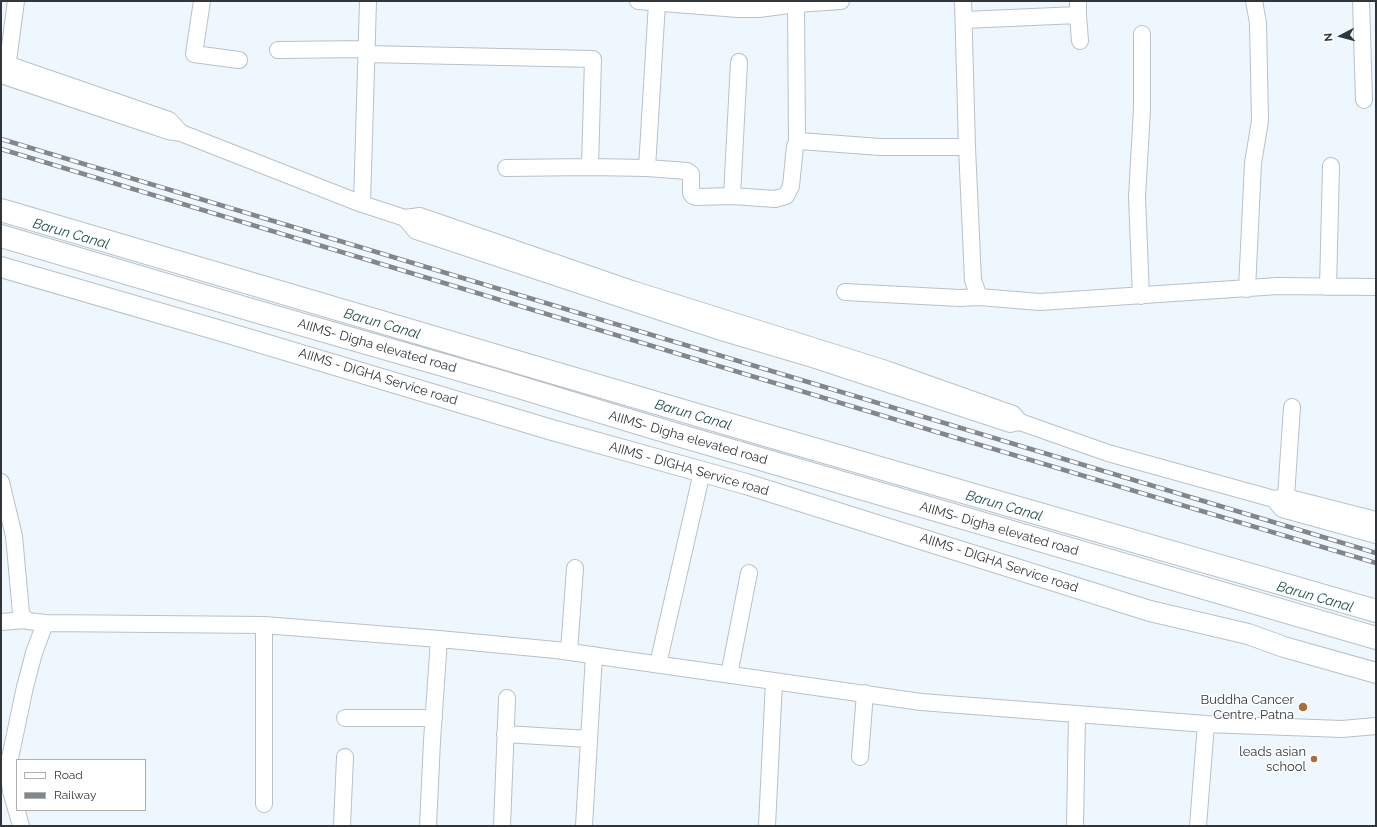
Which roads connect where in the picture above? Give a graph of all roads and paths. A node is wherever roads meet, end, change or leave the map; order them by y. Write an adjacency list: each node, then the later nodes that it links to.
1 (16, 1): 19 (street)
2 (202, 1): 17 (street)
3 (368, 1): 16 (street)
4 (638, 1): 9 (street)
5 (841, 1): 10 (street)
6 (963, 1): 12 (street)
7 (1254, 1): 34 (street)
8 (1361, 1): 20 (street)
9 (657, 3): 10 (street); 26 (street)
10 (796, 4): 21 (street)
11 (1078, 8): 12 (street); 14 (street)
12 (964, 20): 22 (street)
13 (1142, 34): 36 (street)
14 (1080, 42)
15 (278, 50): 16 (street)
16 (366, 52): 24 (street); 28 (street)
17 (239, 60)
18 (739, 62): 27 (street)
19 (4, 70): 28 (street)
20 (1364, 100)
21 (797, 143): 22 (street); 27 (street)
22 (966, 147): 37 (street)
23 (1331, 166): 32 (street)
24 (590, 167): 25 (street); 26 (street)
25 (506, 168)
26 (648, 168): 27 (street)
27 (732, 196)
28 (362, 204): 41 (street)
29 (1, 210): 46 (highway, AIIMS- Digha elevated road)
30 (1, 236): 51 (highway, AIIMS- Digha elevated road)
31 (1, 268): 39 (main road, AIIMS - DIGHA Service road)
32 (1328, 287): 33 (street); 34 (street)
33 (1376, 287)
34 (1247, 288): 36 (street)
35 (845, 292): 37 (street)
36 (1141, 296): 37 (street)
37 (979, 297)
38 (1292, 407): 41 (street)
39 (702, 472): 55 (street); 56 (main road, AIIMS - DIGHA Service road)
40 (1, 482): 47 (street)
41 (1280, 502): 42 (street); 43 (street)
42 (1376, 520)
43 (1376, 535)
44 (575, 568): 53 (street)
45 (749, 573): 57 (street)
46 (1376, 611)
47 (26, 620): 48 (street); 49 (street)
48 (1, 622)
49 (45, 623): 50 (street); 71 (street)
50 (264, 625): 52 (street); 70 (street)
51 (1376, 638)
52 (439, 639): 53 (street); 63 (street)
53 (569, 652): 54 (street)
54 (594, 655): 55 (street); 67 (street)
55 (658, 664): 57 (street)
56 (1376, 673)
57 (729, 675): 58 (street)
58 (774, 681): 59 (street); 78 (street)
59 (865, 694): 61 (street); 69 (street)
60 (507, 698): 66 (street)
61 (1076, 714): 64 (street); 79 (street)
62 (345, 718): 63 (street)
63 (434, 718): 75 (street)
64 (1206, 724): 65 (street); 80 (street)
65 (1376, 726)
66 (506, 734): 67 (street); 76 (street)
67 (589, 739): 77 (street)
68 (345, 757): 74 (street)
69 (860, 757)
70 (264, 804)
71 (16, 808)
72 (17, 811): 73 (street)
73 (21, 826)
74 (342, 826)
75 (428, 826)
76 (502, 826)
77 (584, 826)
78 (767, 826)
79 (1075, 826)
80 (1198, 826)

